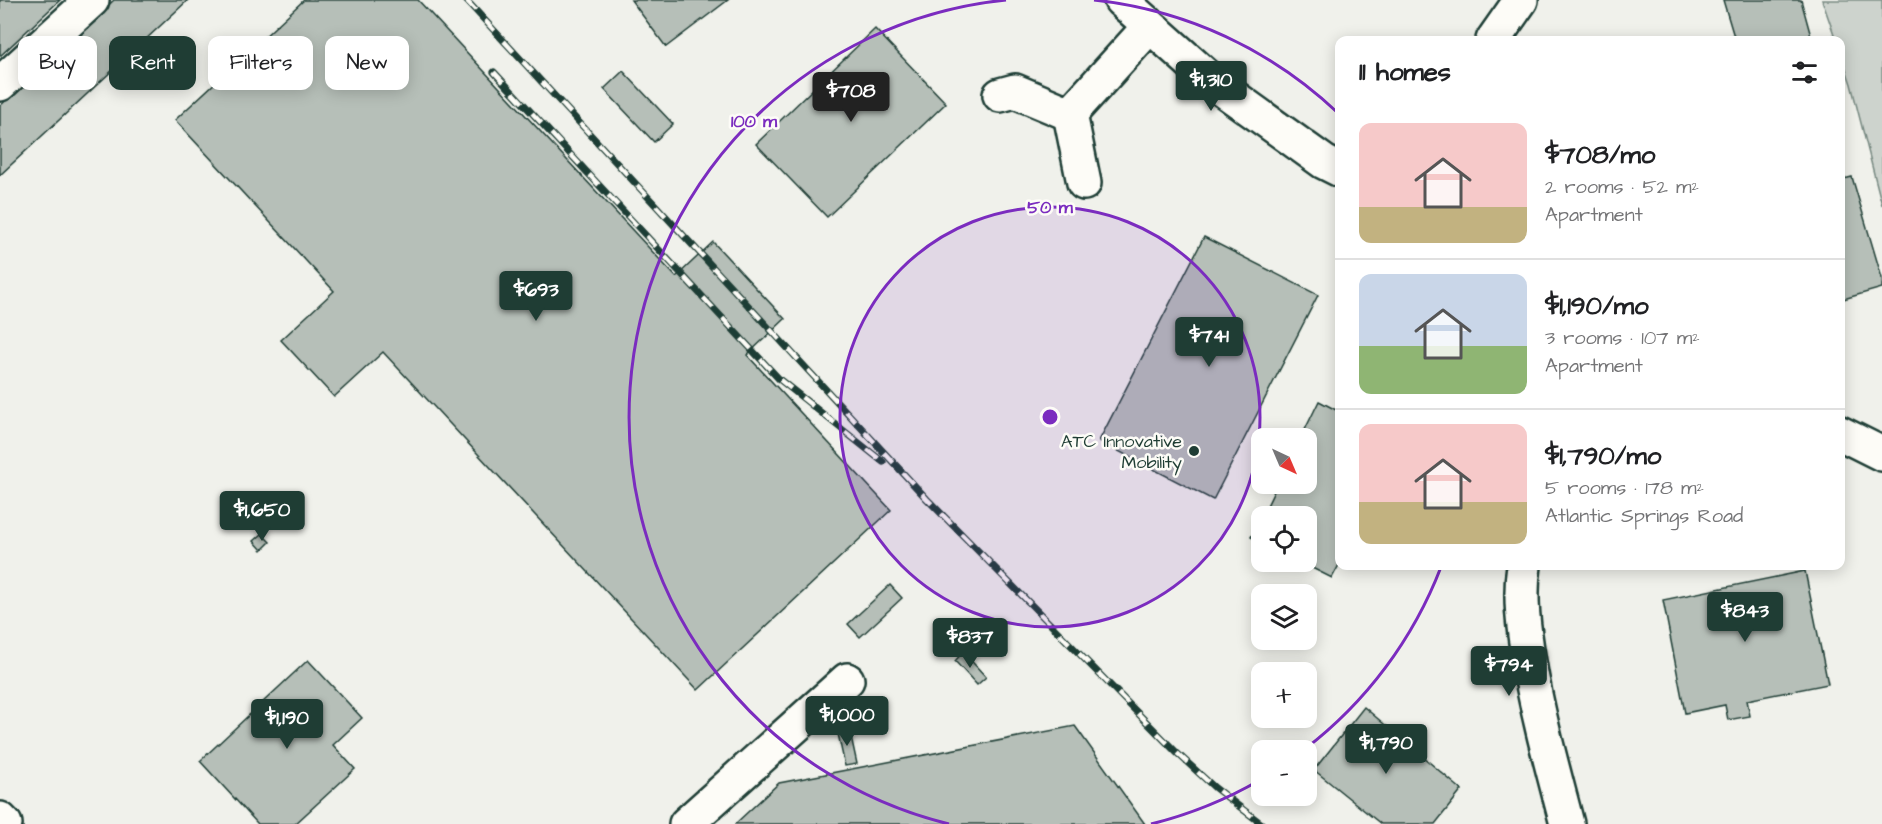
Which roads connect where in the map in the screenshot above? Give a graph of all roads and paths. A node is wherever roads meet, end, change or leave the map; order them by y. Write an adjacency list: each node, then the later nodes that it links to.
1 (92, 0): 6 (main road)
2 (1121, 0): 4 (main road)
3 (1521, 0): 5 (main road)
4 (1149, 27): 8 (main road); 9 (main road)
5 (1496, 36)
6 (0, 84)
7 (999, 95): 8 (main road)
8 (1070, 114): 10 (main road)
9 (1335, 168)
10 (1084, 183)
11 (1845, 436): 12 (main road)
12 (1882, 454)
13 (1523, 570): 18 (main road)
14 (847, 680): 17 (main road)
15 (0, 819): 16 (main road)
16 (4, 824)
17 (686, 824)
18 (1567, 824)

